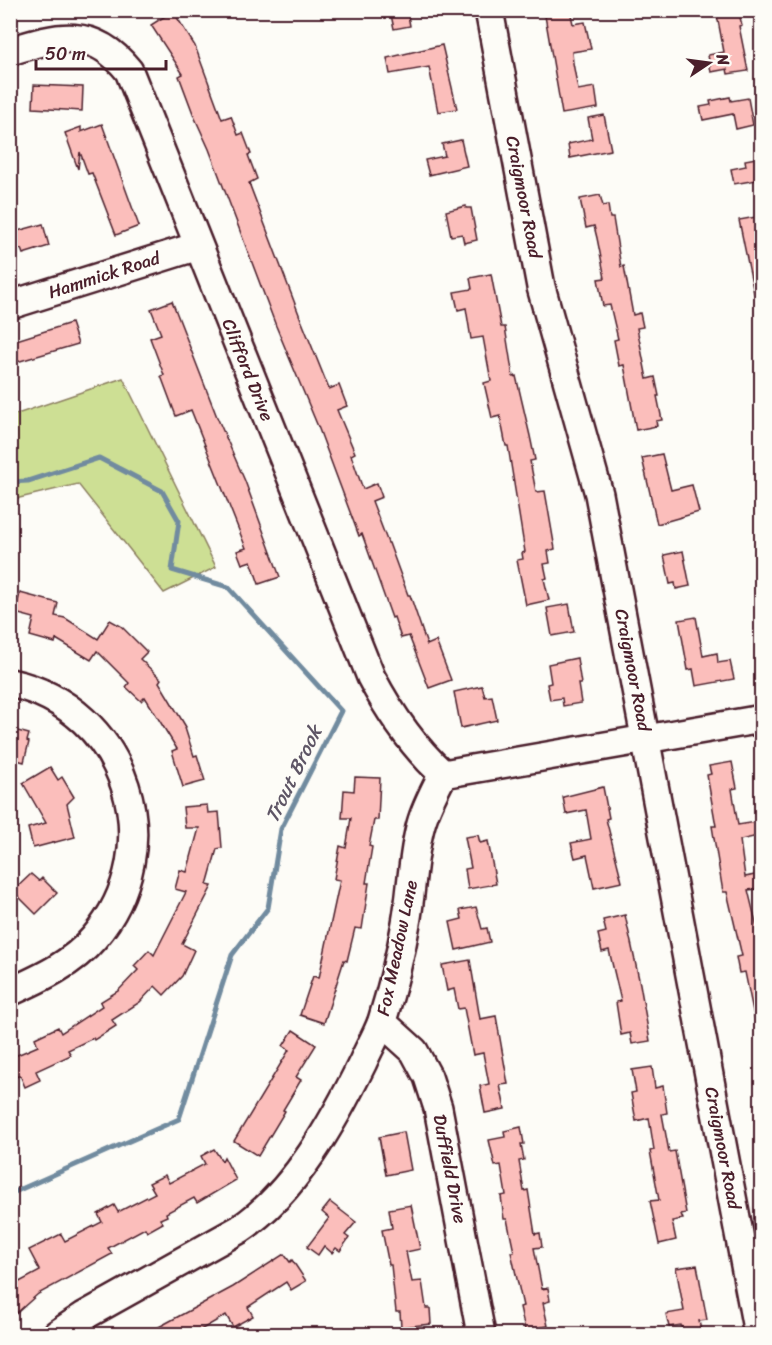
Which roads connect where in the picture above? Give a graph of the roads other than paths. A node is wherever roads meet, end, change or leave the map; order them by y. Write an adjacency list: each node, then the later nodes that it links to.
1 (489, 10): 7 (street, Craigmoor Road)
2 (10, 51): 3 (street, Clifford Drive)
3 (198, 246): 4 (street, Hammick Road); 8 (street, Clifford Drive)
4 (10, 305)
5 (10, 683): 9 (street)
6 (762, 719): 7 (street)
7 (646, 740): 8 (street); 13 (street, Craigmoor Road)
8 (444, 774): 10 (street, Fox Meadow Lane)
9 (10, 992)
10 (382, 1022): 11 (street, Fox Meadow Lane); 12 (street, Duffield Drive)
11 (57, 1335)
12 (481, 1335)
13 (758, 1335)

